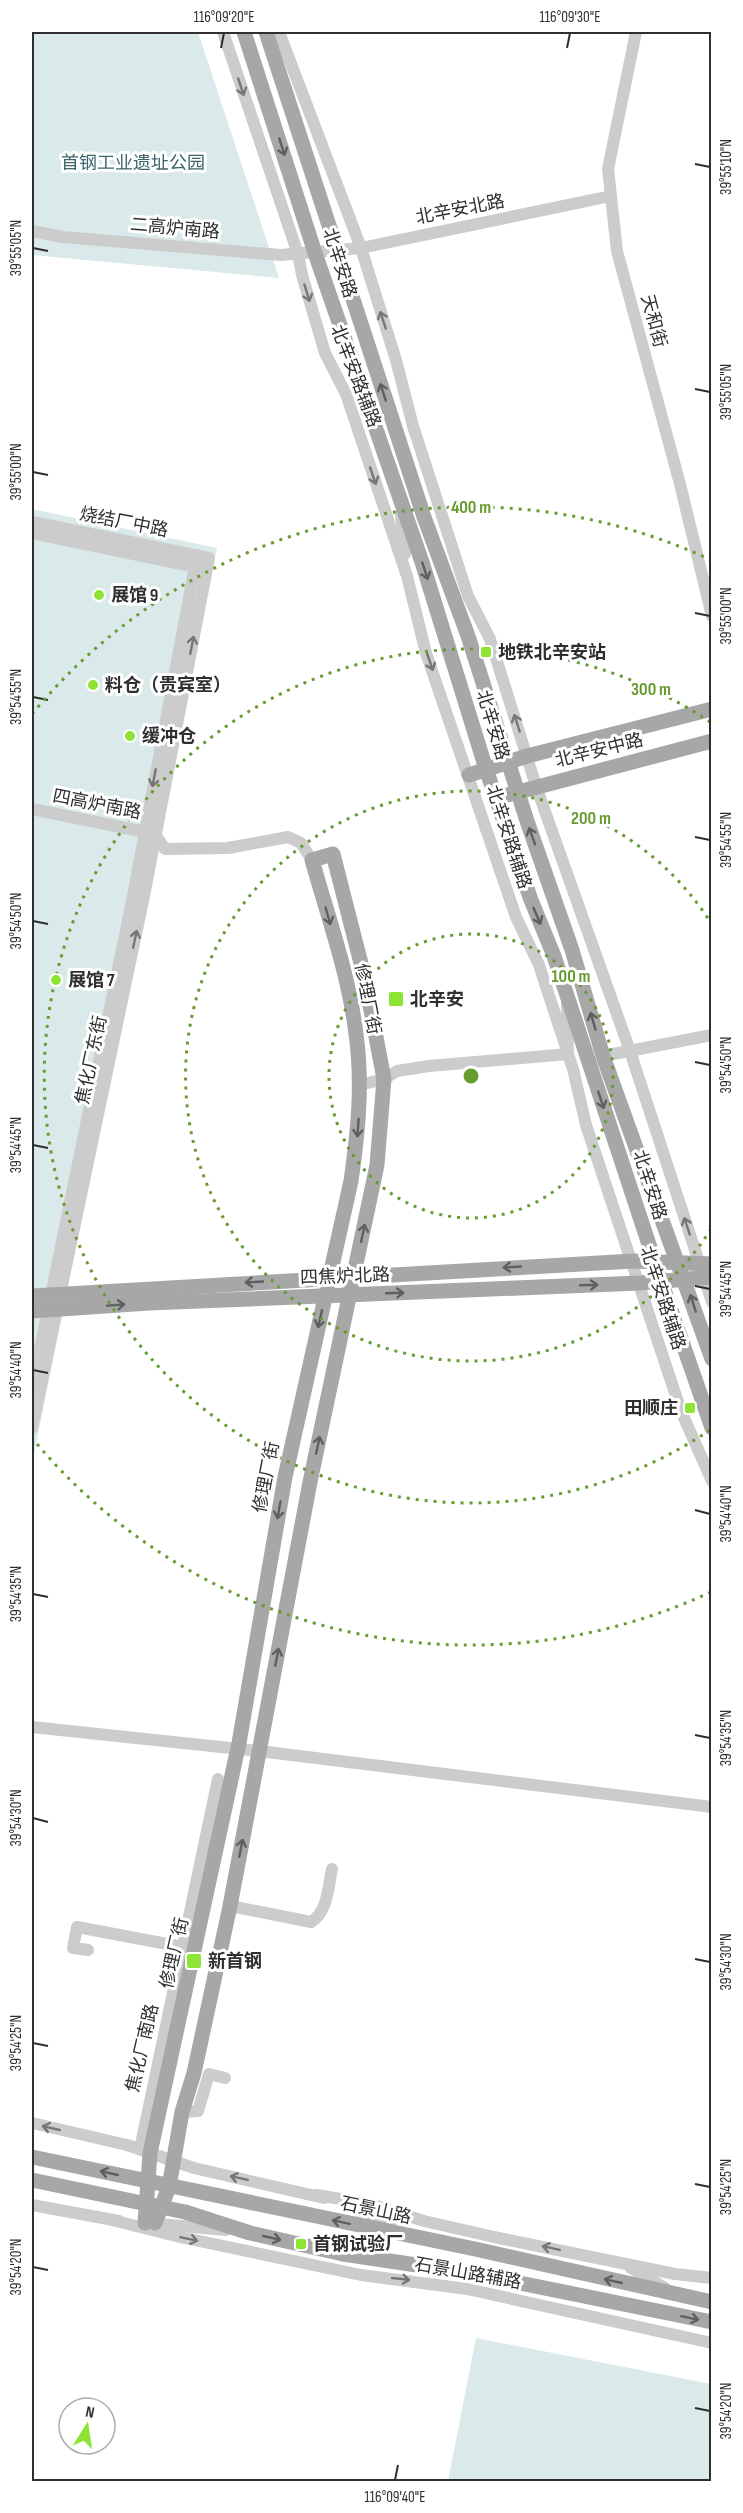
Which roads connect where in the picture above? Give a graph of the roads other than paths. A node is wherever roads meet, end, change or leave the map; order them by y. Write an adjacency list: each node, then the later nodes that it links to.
1 (223, 32): 6 (street, 北辛安路辅路)
2 (232, 32): 6 (street)
3 (244, 32): 11 (main road, 北辛安路, one-way to 11)
4 (636, 32): 7 (street, 天和街)
5 (271, 34): 9 (street, 北辛安路辅路); 10 (main road, 北辛安路)
6 (231, 57): 12 (street, 北辛安路辅路, one-way to 12)
7 (611, 196): 9 (street, 北辛安北路); 20 (street, 天和街)
8 (32, 231): 12 (street, 二高炉南路)
9 (361, 248): 10 (street, 北辛安北路); 13 (street, 北辛安路辅路, one-way to 9)
10 (338, 252): 11 (street, 北辛安北路); 15 (main road, 北辛安路, one-way to 10)
11 (315, 253): 12 (street, 二高炉南路); 14 (main road, 北辛安路)
12 (298, 254): 19 (street, 北辛安路辅路, one-way to 19)
13 (427, 469): 15 (street); 23 (street, 北辛安路辅路, one-way to 13)
14 (400, 495): 19 (street); 25 (main road, 北辛安路, one-way to 25)
15 (424, 518): 24 (main road, 北辛安路)
16 (32, 522): 18 (street, 烧结厂中路)
17 (32, 533): 18 (street, 烧结厂中路)
18 (202, 562): 31 (street, 焦化厂东街)
19 (407, 576): 26 (street, 北辛安路辅路, one-way to 26)
20 (711, 616)
21 (711, 710): 23 (main road, 北辛安中路)
22 (711, 741): 27 (main road, 北辛安中路)
23 (527, 756): 24 (main road, 北辛安中路); 27 (street, 北辛安路辅路)
24 (509, 762): 25 (main road, 北辛安中路); 28 (main road, 北辛安路)
25 (486, 770): 26 (main road, 北辛安中路); 29 (main road, 北辛安路)
26 (469, 775): 36 (street, 北辛安路辅路)
27 (536, 786): 28 (main road, 北辛安中路); 35 (street, 北辛安路辅路)
28 (517, 791): 29 (main road, 北辛安中路); 37 (main road, 北辛安路, one-way to 28)
29 (496, 799): 33 (main road, 北辛安路, one-way to 33)
30 (32, 809): 31 (street, 四高炉南路)
31 (149, 833): 32 (street); 49 (street, 焦化厂东街)
32 (312, 860): 38 (main road, 修理厂街); 39 (main road, 修理厂街, one-way to 39)
33 (567, 993): 36 (street); 41 (main road, 北辛安路, one-way to 41)
34 (711, 1035): 35 (street)
35 (630, 1051): 37 (street); 43 (street, 北辛安路辅路, one-way to 35)
36 (568, 1054): 38 (street); 40 (street, 北辛安路辅路)
37 (603, 1056): 42 (main road, 北辛安路)
38 (384, 1079): 39 (street); 44 (main road, 修理厂街, one-way to 38)
39 (360, 1085): 45 (main road, 修理厂街, one-way to 45)
40 (633, 1261): 41 (main road, 四焦炉北路); 44 (main road, 四焦炉北路, one-way to 44); 48 (street, 北辛安路辅路)
41 (654, 1261): 42 (main road, 四焦炉北路); 47 (main road, 北辛安路)
42 (678, 1263): 43 (main road, 四焦炉北路); 46 (main road, 北辛安路)
43 (706, 1270): 46 (main road, 四焦炉北路); 53 (street, 北辛安路辅路)
44 (354, 1276): 45 (main road, 四焦炉北路); 50 (main road, 修理厂街)
45 (329, 1278): 49 (main road, 四焦炉北路, one-way to 49); 52 (main road, 修理厂街)
46 (685, 1279): 47 (main road, 四焦炉北路); 56 (main road, 北辛安路, one-way to 46)
47 (660, 1281): 48 (main road, 四焦炉北路); 59 (main road, 北辛安路)
48 (640, 1283): 50 (main road, 四焦炉北路, one-way to 48); 60 (street, 北辛安路辅路)
49 (56, 1294): 51 (main road, 四焦炉北路); 54 (street, 焦化厂东街)
50 (351, 1294): 52 (main road, 四焦炉北路); 63 (main road, 修理厂街, one-way to 50)
51 (32, 1296)
52 (325, 1296): 54 (main road, 四焦炉北路, one-way to 52); 62 (main road, 修理厂街, one-way to 62)
53 (711, 1302)
54 (53, 1310): 55 (main road, 四焦炉北路); 57 (street, 焦化厂东街); 58 (street, 焦化厂东街)
55 (32, 1311)
56 (711, 1359)
57 (32, 1388)
58 (32, 1428)
59 (711, 1428)
60 (711, 1481)
61 (32, 1727): 62 (street)
62 (237, 1749): 63 (street); 73 (main road, 修理厂街)
63 (259, 1751): 65 (street); 67 (main road, 修理厂街, one-way to 63)
64 (218, 1779): 68 (street, 焦化厂南路)
65 (711, 1807)
66 (332, 1869): 67 (street)
67 (230, 1906): 71 (main road, 修理厂街)
68 (183, 1947): 69 (street); 73 (street, 焦化厂南路)
69 (88, 1950)
70 (225, 2078): 71 (street)
71 (182, 2112): 75 (main road, 修理厂街)
72 (32, 2123): 73 (street, one-way to 72)
73 (145, 2151): 75 (street); 77 (main road, 修理厂街)
74 (32, 2157): 77 (main road, 石景山路, one-way to 74)
75 (174, 2161): 78 (main road, 修理厂街); 79 (street, one-way to 75)
76 (32, 2180): 81 (main road)
77 (147, 2182): 78 (main road, 石景山路); 81 (main road, 修理厂街)
78 (169, 2187): 81 (main road, 修理厂街); 85 (main road, 石景山路, one-way to 78)
79 (316, 2195): 85 (street); 86 (street, one-way to 79)
80 (32, 2205): 82 (street)
81 (153, 2205): 83 (main road, 修理厂街); 84 (main road)
82 (112, 2220): 83 (street); 91 (street, 石景山路辅路, one-way to 91)
83 (150, 2223): 84 (street)
84 (250, 2233): 90 (main road, one-way to 90)
85 (406, 2236): 88 (main road, 石景山路, one-way to 85)
86 (623, 2264): 87 (street); 88 (street)
87 (711, 2278)
88 (685, 2298): 89 (main road, 石景山路)
89 (711, 2302)
90 (711, 2322)
91 (711, 2343)

